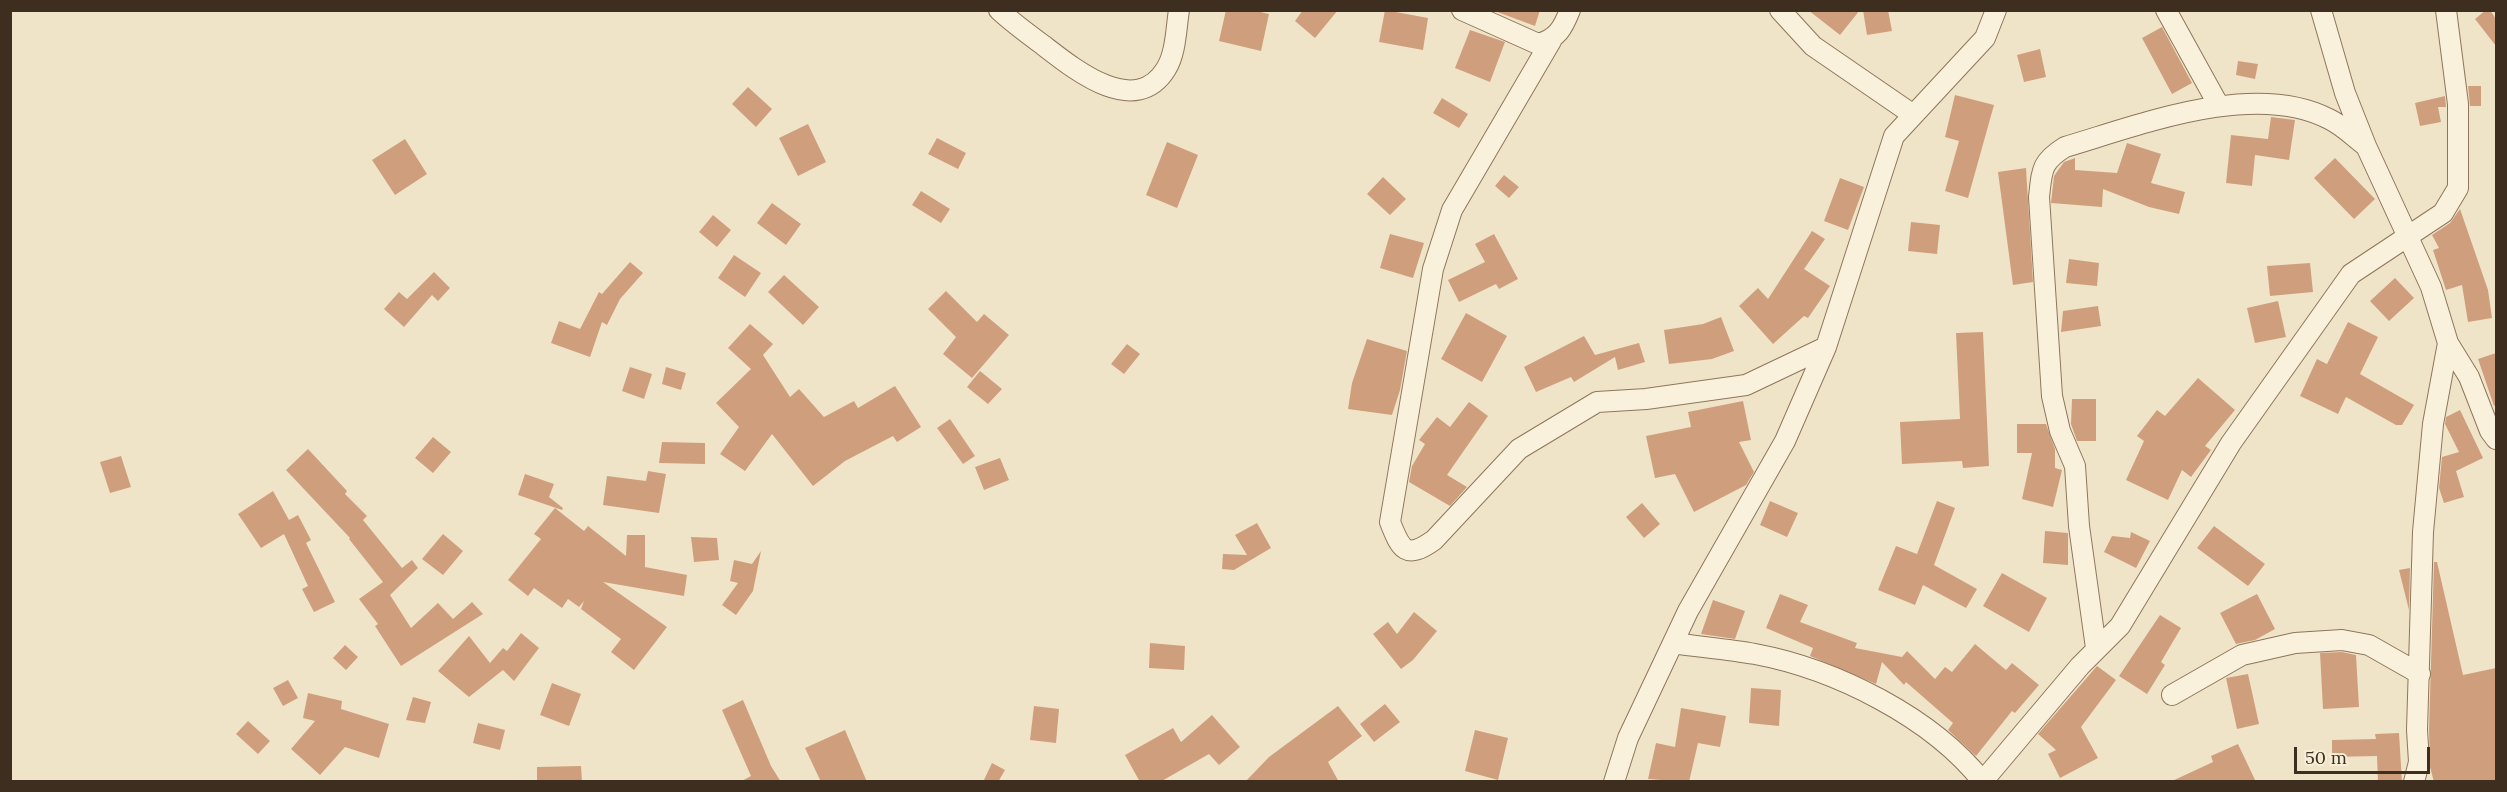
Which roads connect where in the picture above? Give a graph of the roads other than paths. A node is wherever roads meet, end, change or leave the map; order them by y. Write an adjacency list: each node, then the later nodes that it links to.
1 (999, 10): 2 (street)
2 (1179, 10)
3 (1462, 10): 10 (street)
4 (1570, 10): 10 (street)
5 (1780, 10): 12 (street)
6 (1996, 10): 12 (street)
7 (2166, 10): 11 (street)
8 (2321, 10): 13 (street)
9 (2446, 10): 14 (street)
10 (1551, 41): 16 (street)
11 (2219, 106): 13 (street); 19 (street)
12 (1912, 114): 16 (street)
13 (2366, 146): 14 (street)
14 (2409, 235): 15 (street); 19 (street)
15 (2448, 343): 17 (street); 20 (street)
16 (1826, 347): 18 (street)
17 (2496, 438)
18 (1673, 643): 22 (street); 23 (street)
19 (2096, 648): 22 (street)
20 (2420, 674): 21 (street); 24 (street)
21 (2172, 695)
22 (1983, 781)
23 (1614, 782)
24 (2414, 782)

